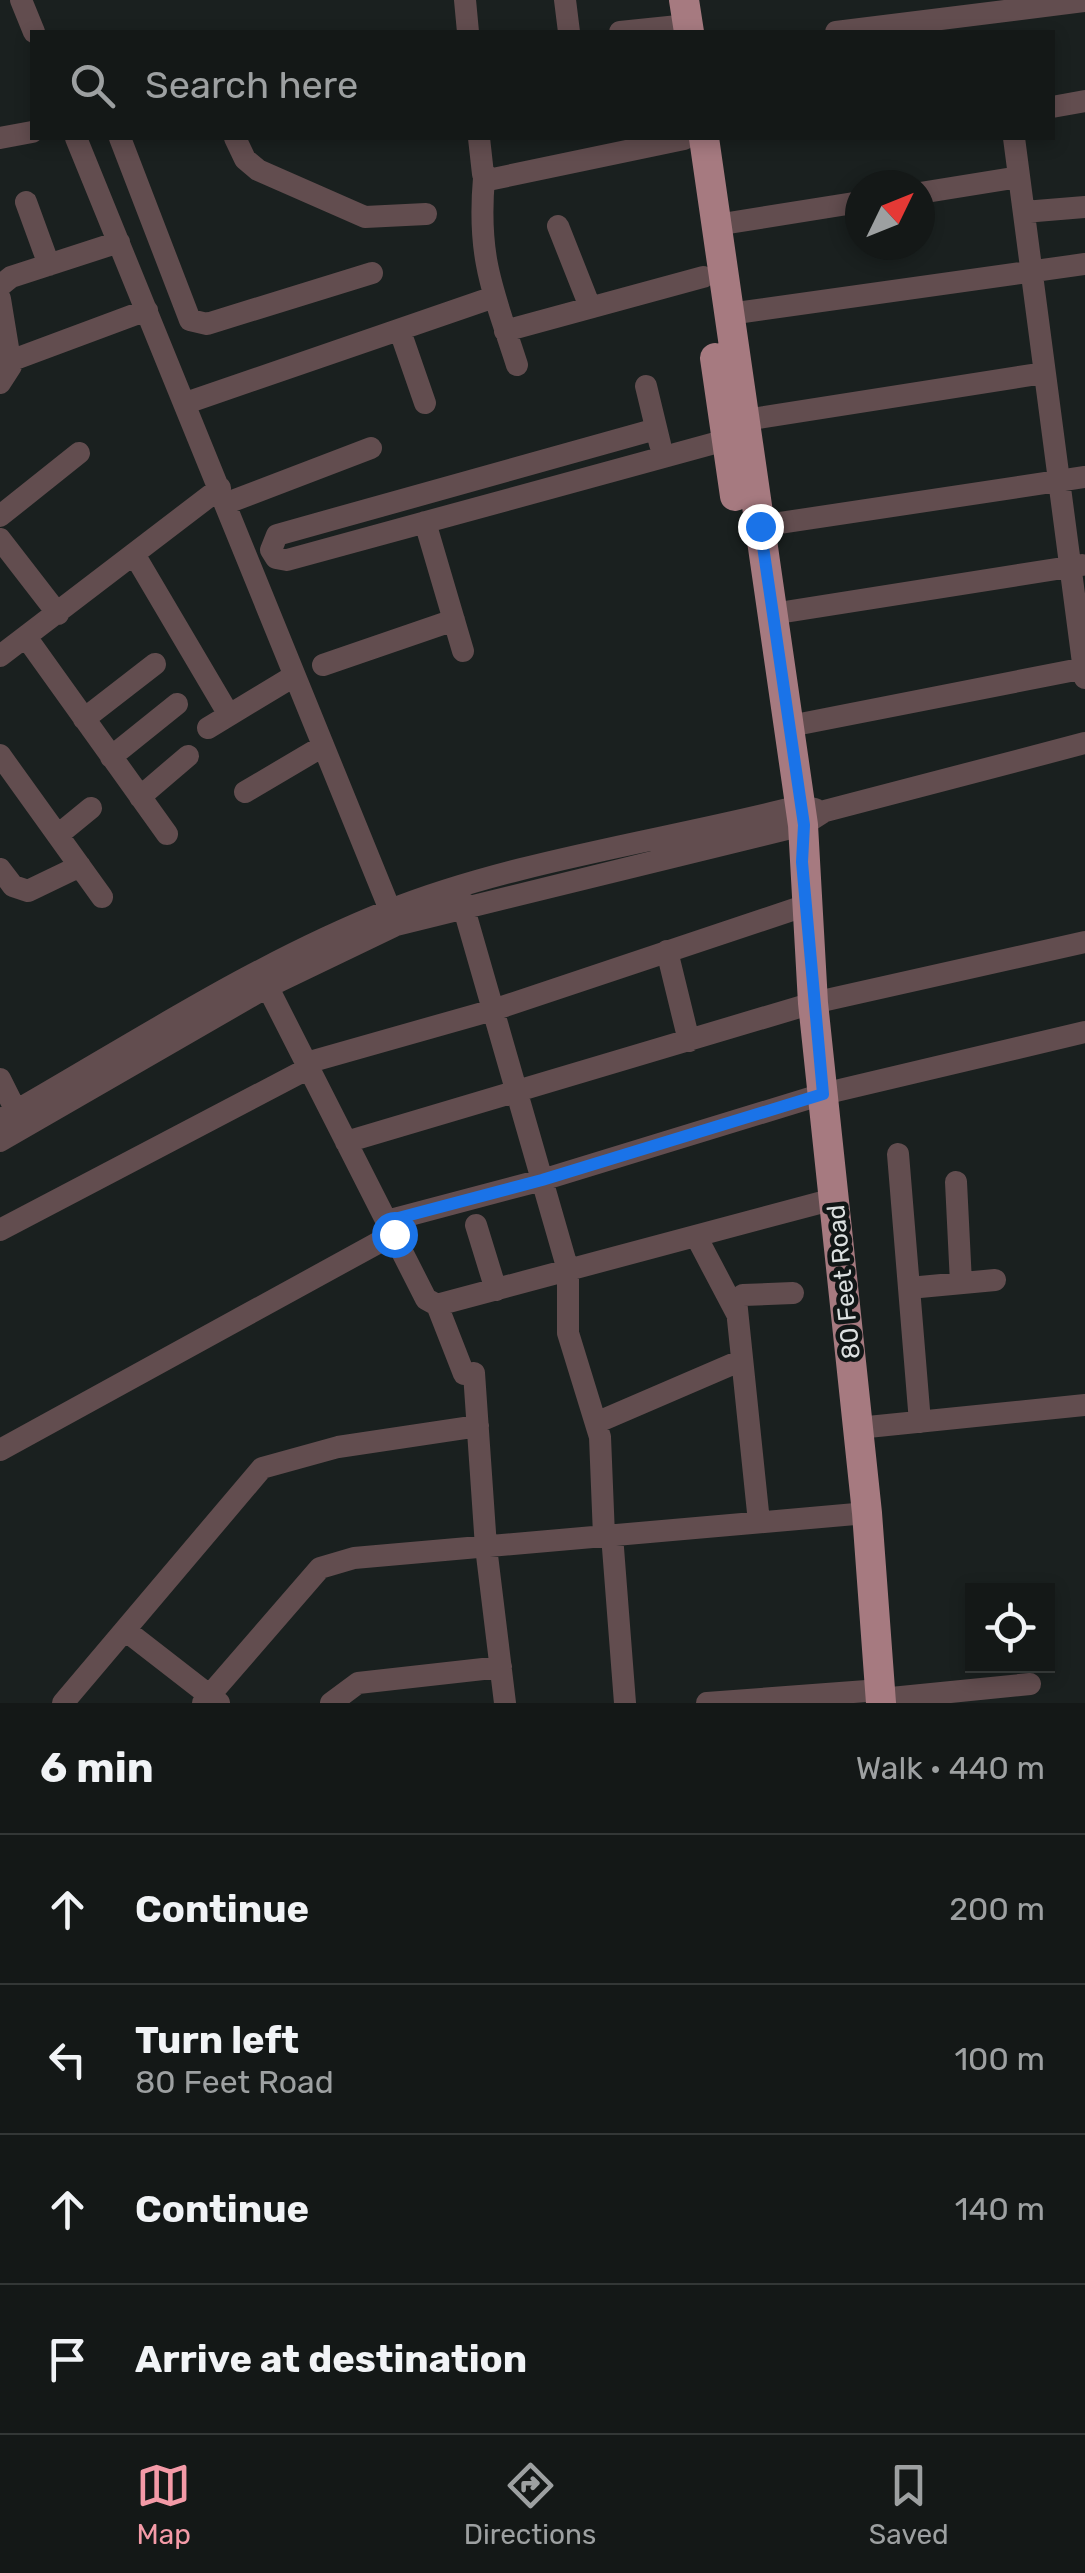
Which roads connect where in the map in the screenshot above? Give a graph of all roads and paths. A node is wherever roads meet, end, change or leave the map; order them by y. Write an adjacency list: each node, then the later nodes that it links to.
1 (7, 0): 6 (street)
2 (21, 0): 9 (street)
3 (465, 0): 10 (street)
4 (564, 0): 11 (street)
5 (1085, 1): 7 (street)
6 (0, 3)
7 (998, 15): 13 (street)
8 (677, 19): 12 (street)
9 (33, 30)
10 (468, 30)
11 (569, 30)
12 (629, 30)
13 (871, 30)
14 (1085, 101): 15 (street)
15 (1055, 106)
16 (30, 132): 17 (street)
17 (0, 138)
18 (77, 140): 36 (street)
19 (121, 140): 40 (street)
20 (236, 140): 33 (street)
21 (479, 140): 27 (street)
22 (695, 140): 27 (street)
23 (701, 140): 34 (main road)
24 (701, 140): 41 (main road)
25 (1014, 140): 26 (street)
26 (1019, 177): 28 (street); 32 (street)
27 (484, 178): 43 (street)
28 (935, 190)
29 (26, 202): 38 (street)
30 (845, 204): 34 (street)
31 (1085, 208): 32 (street)
32 (1024, 212): 39 (street)
33 (426, 214)
34 (716, 225): 47 (main road)
35 (558, 226): 45 (street)
36 (119, 242): 38 (street); 46 (street)
37 (1085, 264): 39 (street)
38 (48, 265): 42 (street)
39 (1031, 270): 47 (street); 52 (street)
40 (372, 273)
41 (703, 277): 45 (street); 57 (main road)
42 (0, 286)
43 (494, 297): 48 (street); 49 (street)
44 (0, 299): 51 (street)
45 (590, 307): 48 (street)
46 (146, 310): 51 (street); 55 (street)
47 (729, 314): 57 (main road)
48 (506, 330): 50 (street)
49 (400, 331): 54 (street); 55 (street)
50 (517, 366)
51 (5, 372)
52 (1044, 372): 57 (street); 64 (street)
53 (646, 386): 56 (street)
54 (424, 403)
55 (186, 404): 66 (street)
56 (656, 430): 59 (street); 61 (street)
57 (735, 430): 61 (street); 72 (main road); 102 (main road)
58 (371, 448): 66 (street)
59 (587, 448): 62 (street); 65 (street)
60 (79, 452): 70 (street)
61 (664, 457): 62 (street)
62 (594, 476): 69 (street)
63 (1085, 478): 64 (street)
64 (1059, 482): 72 (street); 78 (street)
65 (461, 484): 67 (street); 69 (street)
66 (223, 496): 75 (street); 77 (street)
67 (407, 498): 68 (street); 71 (street)
68 (367, 510): 73 (street); 76 (street)
69 (468, 511): 71 (street)
70 (0, 516)
71 (419, 524): 73 (street); 81 (street)
72 (760, 526): 80 (main road)
73 (375, 536): 76 (street)
74 (0, 539): 79 (street)
75 (134, 554): 79 (street); 90 (street)
76 (276, 558): 77 (street)
77 (252, 566): 88 (street)
78 (1077, 566): 80 (street); 87 (street)
79 (58, 614): 82 (street)
80 (772, 614): 92 (main road)
81 (454, 620): 83 (street); 86 (street)
82 (26, 637): 84 (street); 91 (street)
83 (463, 652)
84 (0, 656)
85 (155, 664): 91 (street)
86 (323, 665)
87 (1084, 672): 92 (street)
88 (294, 676): 90 (street); 95 (street)
89 (177, 704): 97 (street)
90 (229, 716): 93 (street)
91 (84, 718): 97 (street)
92 (790, 726): 102 (main road)
93 (208, 728)
94 (1085, 744): 102 (street)
95 (323, 746): 99 (street); 110 (street)
96 (0, 755): 104 (street)
97 (111, 756): 100 (street)
98 (188, 756): 100 (street)
99 (245, 792)
100 (140, 797): 103 (street)
101 (91, 808): 104 (street)
102 (800, 816): 108 (street); 109 (main road, 80 Feet Road)
103 (167, 834)
104 (58, 835): 105 (street)
105 (80, 866): 106 (street); 107 (street)
106 (0, 869)
107 (102, 897)
108 (461, 897): 110 (street); 115 (street)
109 (806, 905): 112 (street); 114 (main road, 80 Feet Road)
110 (393, 918): 113 (street)
111 (1085, 942): 114 (street)
112 (667, 951): 115 (street); 117 (street)
113 (263, 979): 118 (street); 122 (street)
114 (813, 1003): 117 (street); 121 (main road, 80 Feet Road)
115 (493, 1010): 118 (street); 120 (street)
116 (1085, 1032): 121 (street)
117 (688, 1040): 120 (street)
118 (308, 1066): 124 (street); 131 (street)
119 (0, 1079): 122 (street)
120 (516, 1092): 124 (street); 126 (street)
121 (823, 1094): 126 (street); 128 (main road, 80 Feet Road)
122 (13, 1120): 123 (street)
123 (0, 1141)
124 (346, 1142): 130 (street)
125 (898, 1154): 136 (street)
126 (542, 1180): 130 (street); 133 (street)
127 (956, 1182): 135 (street)
128 (834, 1199): 132 (street); 146 (main road, 80 Feet Road)
129 (476, 1225): 137 (street)
130 (390, 1228): 139 (street); 147 (street)
131 (0, 1230)
132 (696, 1236): 133 (street); 140 (street)
133 (568, 1270): 137 (street); 143 (street)
134 (995, 1280): 135 (street)
135 (961, 1283): 136 (street)
136 (909, 1288): 144 (street)
137 (496, 1290): 139 (street)
138 (793, 1293): 140 (street)
139 (436, 1304): 145 (street)
140 (737, 1314): 141 (street)
141 (742, 1360): 143 (street); 149 (street)
142 (1085, 1405): 144 (street)
143 (598, 1422): 150 (street)
144 (920, 1422): 146 (street)
145 (478, 1426): 151 (street); 152 (street)
146 (858, 1428): 148 (main road, 80 Feet Road)
147 (0, 1450)
148 (867, 1513): 149 (street); 155 (main road, 80 Feet Road)
149 (759, 1522): 150 (street)
150 (608, 1536): 151 (street); 160 (street)
151 (486, 1547): 153 (street); 156 (street)
152 (125, 1630): 156 (street); 157 (street)
153 (501, 1668): 158 (street); 159 (street)
154 (1030, 1684): 155 (street)
155 (880, 1698): 161 (street)
156 (211, 1700)
157 (63, 1703)
158 (331, 1703)
159 (505, 1703)
160 (625, 1703)
161 (708, 1703)

